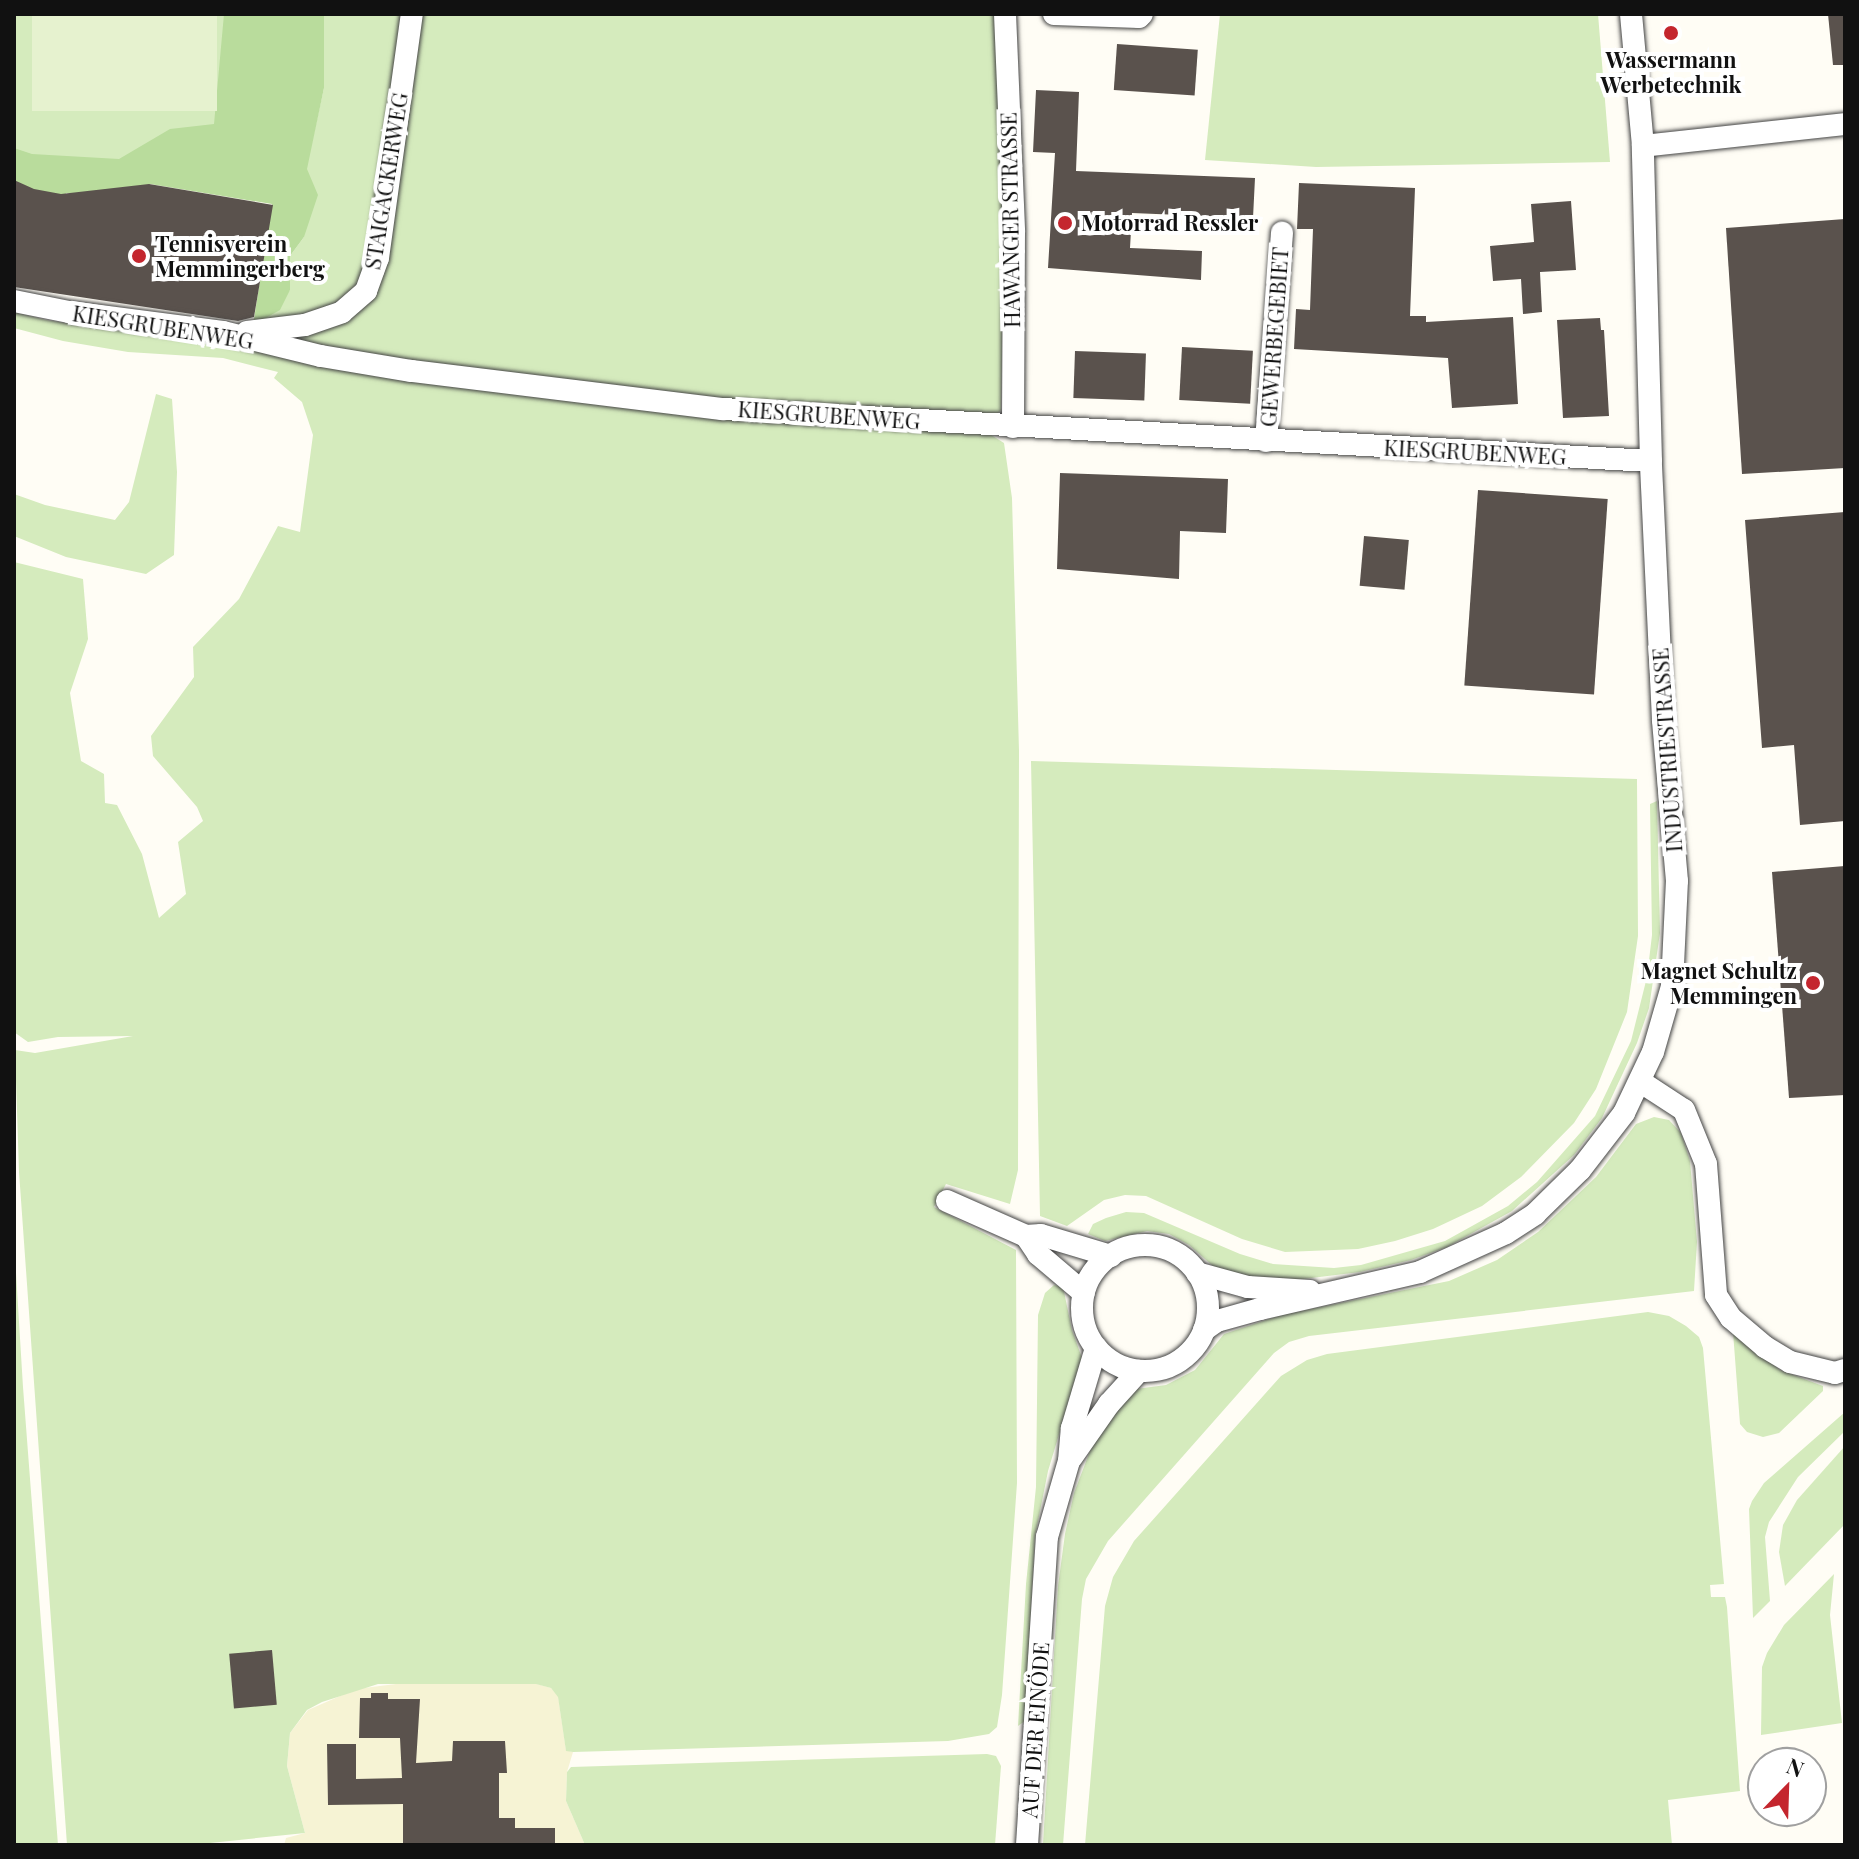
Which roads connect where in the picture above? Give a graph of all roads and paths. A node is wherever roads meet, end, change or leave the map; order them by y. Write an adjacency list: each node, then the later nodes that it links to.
1 (412, 14): 10 (street, STAIGACKERWEG)
2 (1005, 14): 11 (street, HAWANGER STRASSE)
3 (1054, 14): 4 (street)
4 (1142, 14)
5 (1631, 14): 7 (street, INDUSTRIESTRASSE)
6 (1845, 124): 7 (street)
7 (1643, 146): 13 (street, INDUSTRIESTRASSE)
8 (1282, 233): 12 (street, GEWERBEGEBIET)
9 (14, 301): 10 (street, KIESGRUBENWEG)
10 (223, 332): 11 (street, KIESGRUBENWEG)
11 (1013, 427): 12 (street, KIESGRUBENWEG)
12 (1266, 441): 13 (street, KIESGRUBENWEG)
13 (1651, 461): 14 (street, INDUSTRIESTRASSE)
14 (1641, 1082): 20 (street, INDUSTRIESTRASSE); 23 (street)
15 (947, 1201): 16 (street, INDUSTRIESTRASSE)
16 (1026, 1236): 17 (street, INDUSTRIESTRASSE); 19 (street)
17 (1111, 1256): 18 (street, INDUSTRIESTRASSE); 19 (street)
18 (1197, 1273): 20 (street, INDUSTRIESTRASSE); 21 (street)
19 (1084, 1293): 22 (street)
20 (1323, 1293): 21 (street, INDUSTRIESTRASSE)
21 (1204, 1330): 24 (street, INDUSTRIESTRASSE)
22 (1096, 1348): 24 (street); 25 (street)
23 (1845, 1370)
24 (1139, 1371): 25 (street)
25 (1069, 1461): 26 (street, AUF DER EINÖDE)
26 (1027, 1845)

